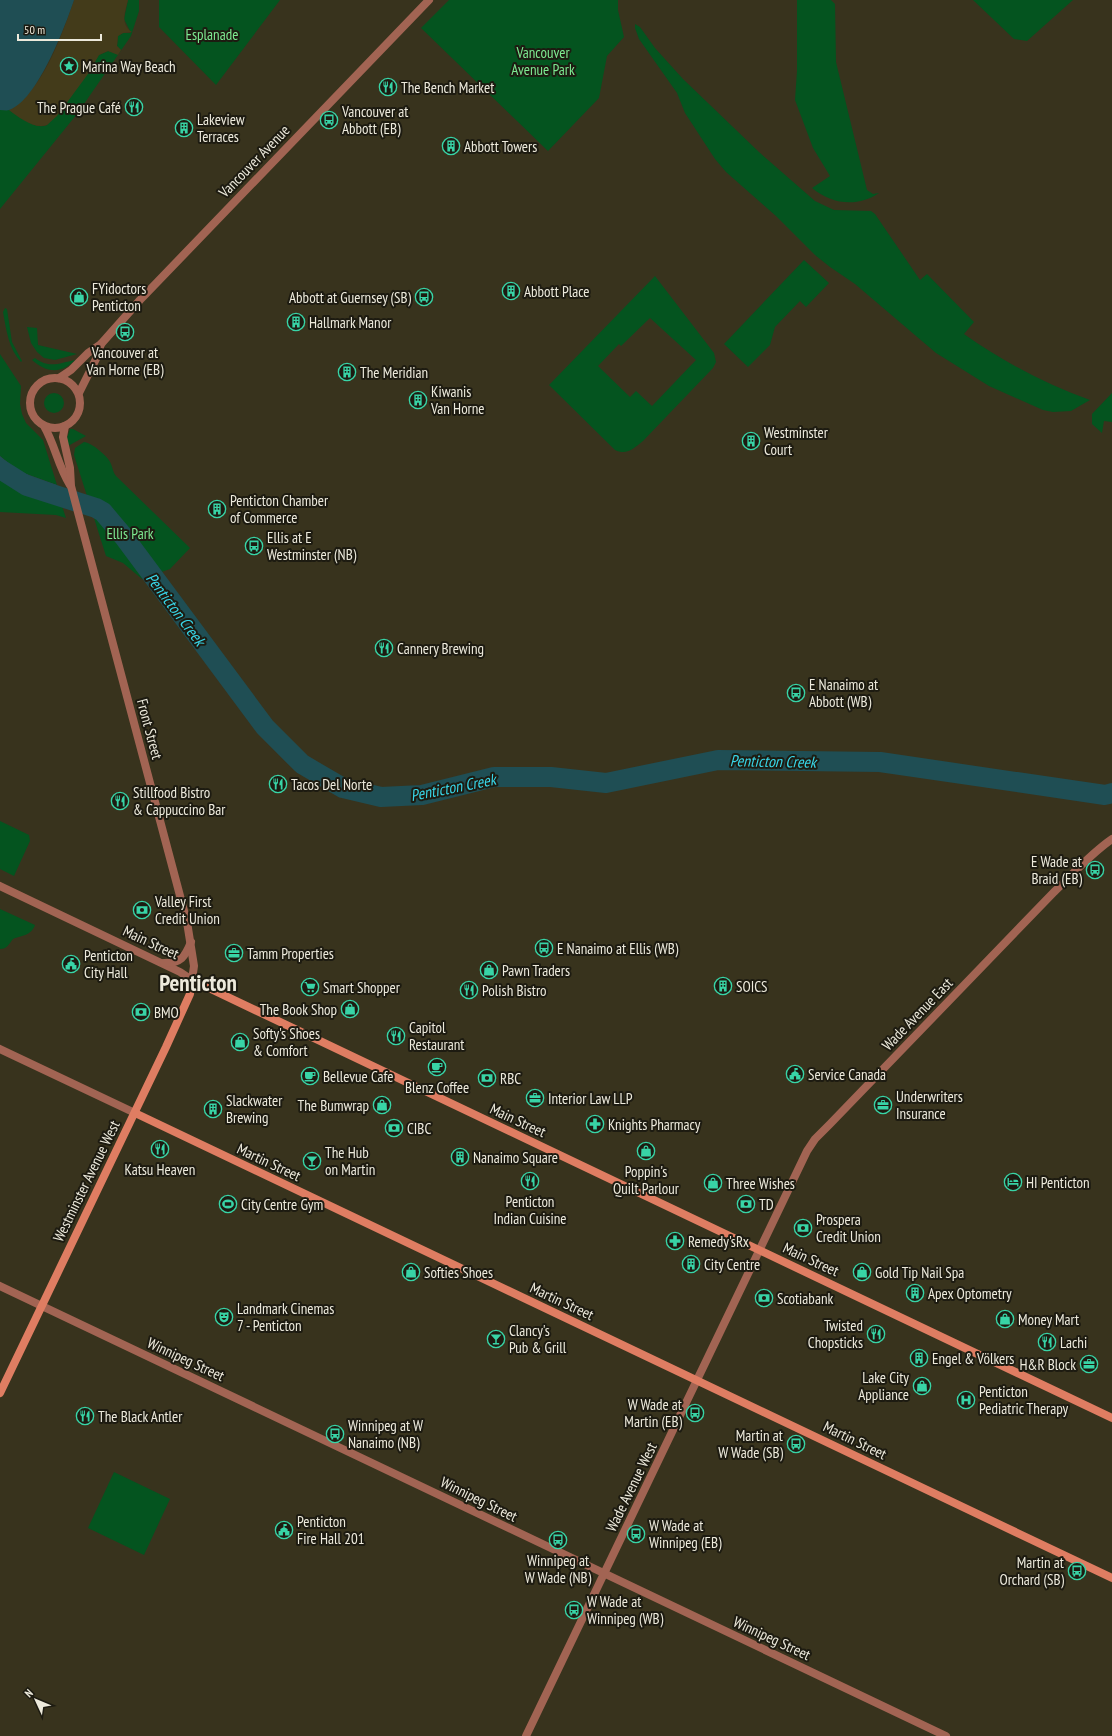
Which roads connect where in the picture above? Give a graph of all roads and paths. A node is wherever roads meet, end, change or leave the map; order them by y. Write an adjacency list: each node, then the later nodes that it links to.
1 (429, 0): 2 (street, Vancouver Avenue)
2 (101, 344): 3 (street, Vancouver Avenue); 4 (street, Vancouver Avenue)
3 (59, 378): 4 (street); 5 (street)
4 (78, 393): 6 (street)
5 (44, 426): 6 (street); 7 (street, Front Street)
6 (65, 426): 7 (street, Front Street)
7 (71, 486): 10 (street, Front Street)
8 (1112, 839): 15 (street, Wade Avenue East)
9 (0, 886): 11 (street, Main Street)
10 (191, 941): 11 (street); 12 (street, Front Street)
11 (162, 963): 12 (street, Main Street)
12 (192, 980): 14 (main road, Westminster Avenue West); 15 (main road, Main Street)
13 (0, 1049): 14 (street, Martin Street)
14 (135, 1114): 17 (main road, Westminster Avenue West); 18 (main road, Martin Street)
15 (759, 1250): 18 (street, Wade Avenue West); 20 (main road, Main Street)
16 (0, 1286): 17 (street, Winnipeg Street)
17 (41, 1306): 19 (main road, Westminster Avenue West); 21 (street, Winnipeg Street)
18 (697, 1380): 21 (street, Wade Avenue West); 22 (main road, Martin Street)
19 (0, 1393)
20 (1112, 1418)
21 (605, 1574): 23 (street, Wade Avenue West); 24 (street, Winnipeg Street)
22 (1112, 1578)
23 (526, 1736)
24 (946, 1736)

